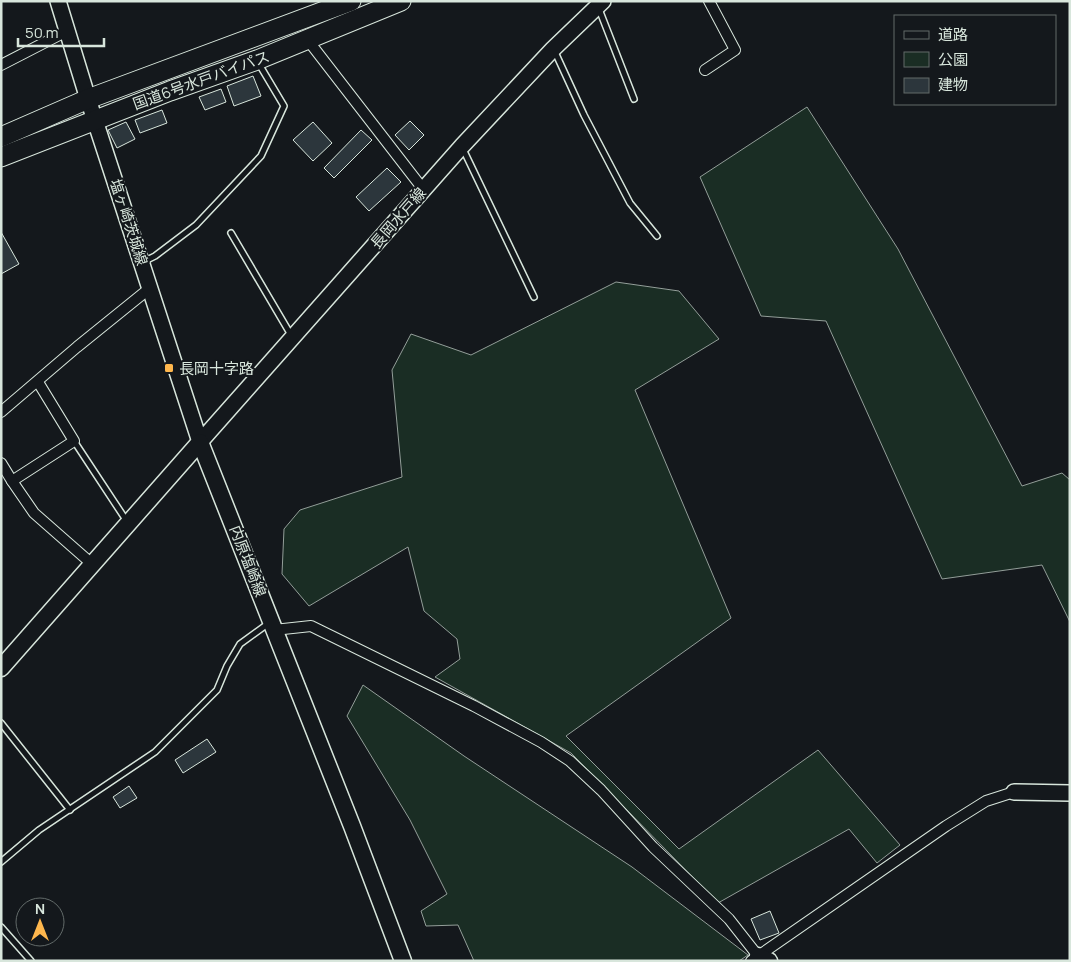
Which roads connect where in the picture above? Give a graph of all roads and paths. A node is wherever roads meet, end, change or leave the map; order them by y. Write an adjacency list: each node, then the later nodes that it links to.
1 (58, 1): 6 (main road, 塩ヶ崎茨城線)
2 (351, 1): 13 (highway, 国道6号水戸バイパス)
3 (402, 1): 7 (highway, 国道6号水戸バイパス)
4 (709, 1): 11 (street)
5 (601, 4): 8 (main road, 長岡水戸線); 12 (lane)
6 (67, 31): 10 (street); 13 (main road, 塩ヶ崎茨城線)
7 (307, 40): 9 (highway, 国道6号水戸バイパス); 18 (street)
8 (554, 49): 16 (main road, 長岡水戸線); 20 (lane)
9 (257, 60): 14 (highway, 国道6号水戸バイパス); 21 (lane)
10 (1, 65)
11 (705, 70)
12 (634, 99)
13 (88, 100): 14 (main road, 塩ヶ崎茨城線); 15 (highway, 国道6号水戸バイパス)
14 (95, 119): 17 (highway, 国道6号水戸バイパス); 21 (main road, 塩ヶ崎茨城線)
15 (1, 137)
16 (462, 146): 18 (main road, 長岡水戸線); 23 (lane)
17 (1, 157)
18 (423, 189): 24 (main road, 長岡水戸線)
19 (231, 233): 24 (lane)
20 (657, 236)
21 (142, 262): 22 (main road, 塩ヶ崎茨城線)
22 (150, 288): 25 (street); 28 (main road, 塩ヶ崎茨城線)
23 (534, 297)
24 (292, 338): 28 (main road, 長岡水戸線)
25 (38, 382): 26 (street); 27 (street)
26 (1, 412)
27 (74, 441): 30 (street); 31 (lane)
28 (200, 442): 31 (main road); 33 (main road, 内原塩崎線)
29 (1, 463): 30 (street)
30 (12, 481): 32 (street)
31 (128, 523): 32 (main road)
32 (92, 564): 34 (main road)
33 (273, 626): 38 (lane); 41 (street); 43 (main road, 内原塩崎線)
34 (1, 668)
35 (1, 723): 38 (lane)
36 (1014, 792): 37 (main road); 41 (street)
37 (1070, 793)
38 (70, 810): 39 (lane)
39 (1, 862)
40 (1, 927): 42 (lane)
41 (759, 959)
42 (31, 961)
43 (403, 961)

